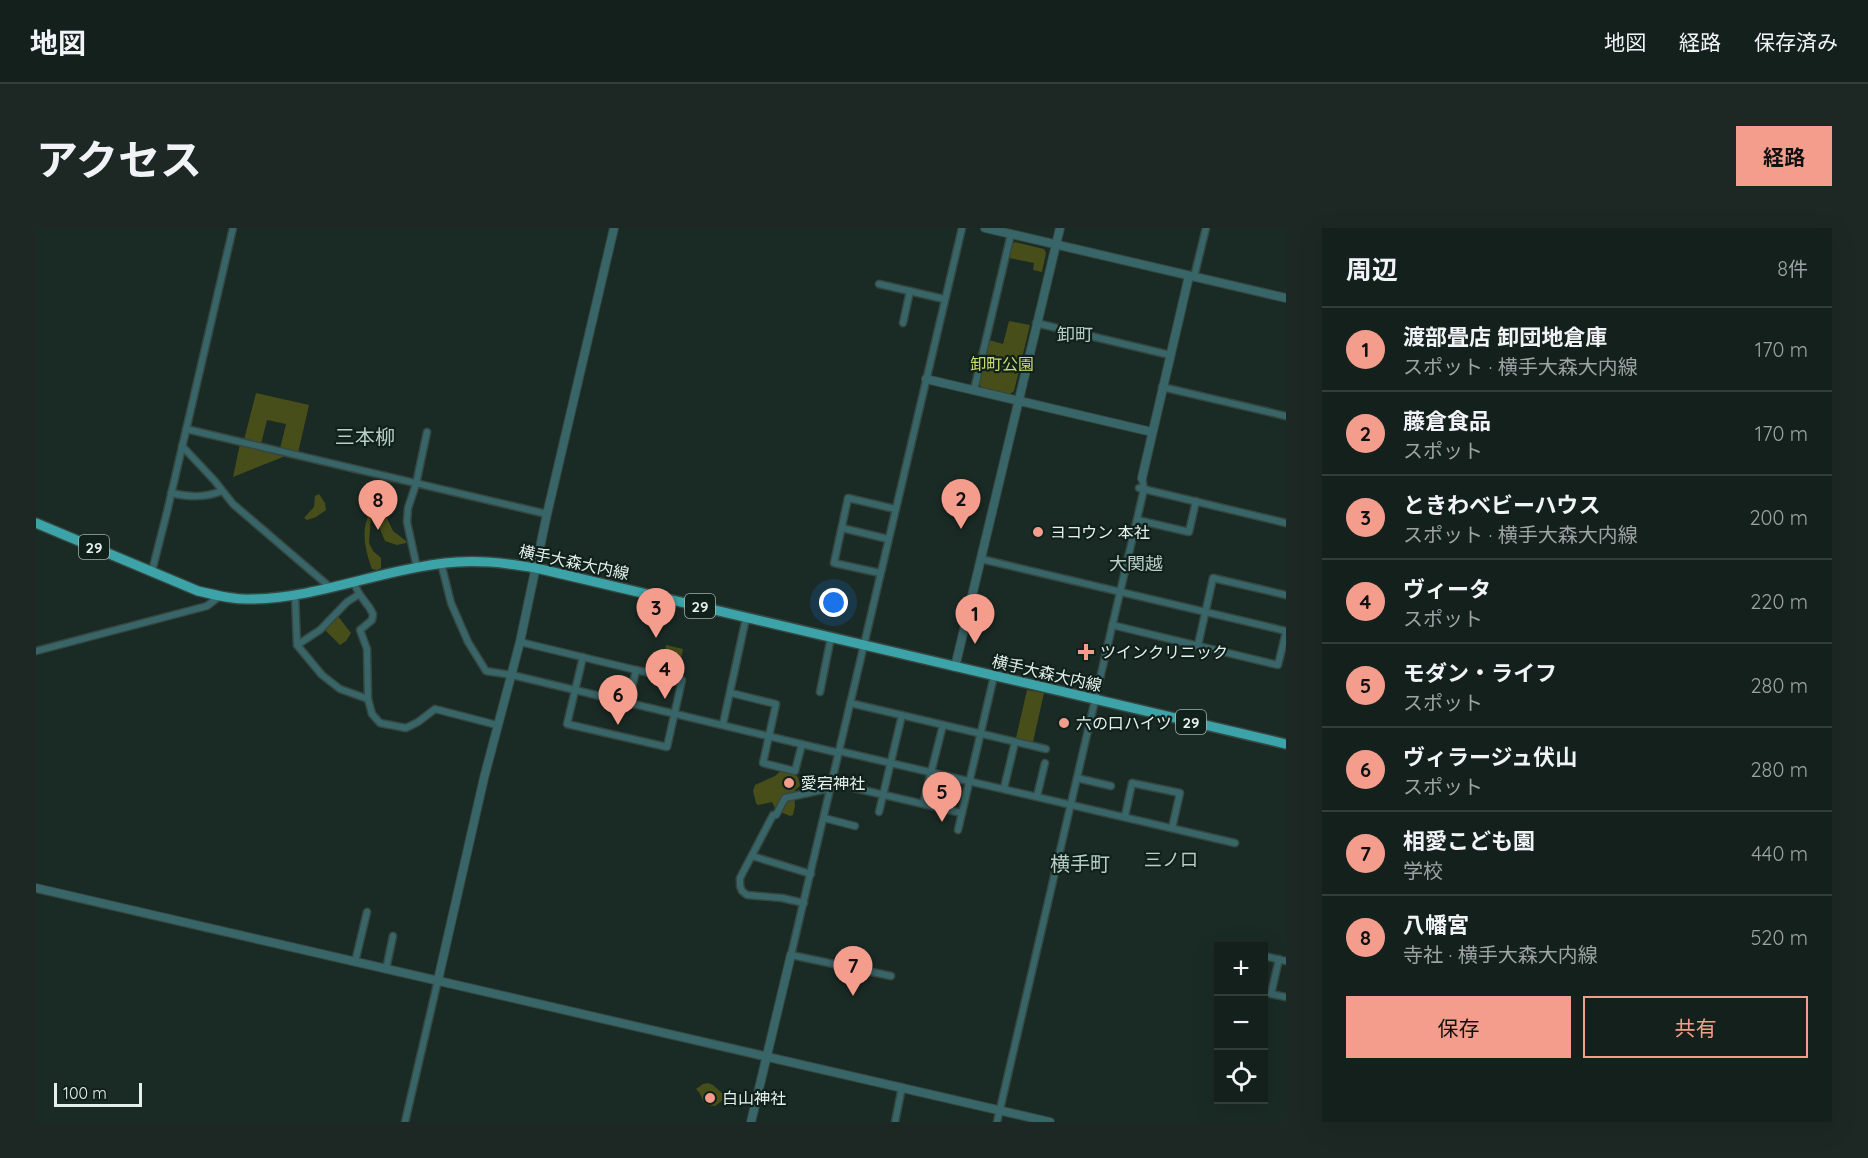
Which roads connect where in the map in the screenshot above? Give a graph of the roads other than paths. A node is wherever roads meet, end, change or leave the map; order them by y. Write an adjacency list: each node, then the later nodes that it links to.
1 (233, 228): 22 (street)
2 (614, 228): 33 (street)
3 (962, 228): 13 (street)
4 (986, 228): 7 (street)
5 (1059, 228): 8 (street)
6 (1206, 228): 9 (street)
7 (1011, 234): 8 (street); 19 (street)
8 (1056, 245): 9 (street); 15 (street)
9 (1192, 277): 12 (street); 16 (street)
10 (879, 284): 11 (street)
11 (910, 291): 13 (street); 14 (street)
12 (1286, 298)
13 (944, 299): 17 (street)
14 (903, 323)
15 (1036, 324): 16 (street); 20 (street)
16 (1170, 355): 18 (street)
17 (926, 379): 19 (street); 32 (street)
18 (1162, 387): 21 (street); 24 (street)
19 (974, 390): 20 (street)
20 (1018, 401): 24 (street); 39 (street)
21 (1286, 416)
22 (186, 429): 25 (street); 27 (street)
23 (427, 432): 27 (street)
24 (1152, 432): 26 (street)
25 (182, 446): 29 (street); 30 (street)
26 (1142, 478): 28 (street)
27 (416, 484): 33 (street); 41 (street)
28 (1142, 488): 31 (street); 34 (street)
29 (222, 491): 30 (street); 46 (street)
30 (171, 493): 43 (street)
31 (1196, 501): 34 (street); 36 (street)
32 (896, 509): 37 (street); 38 (street)
33 (547, 514): 42 (street)
34 (1137, 520): 47 (street)
35 (36, 523): 43 (main road, 横手大森大内線 / 29)
36 (1286, 523)
37 (842, 528): 38 (street); 44 (street)
38 (888, 539): 44 (street)
39 (981, 559): 47 (street); 63 (street)
40 (441, 563): 41 (main road, 横手大森大内線 / 29); 42 (main road, 横手大森大内線 / 29); 65 (street)
41 (417, 568): 45 (main road, 横手大森大内線 / 29)
42 (536, 568): 53 (main road, 横手大森大内線 / 29); 57 (street)
43 (152, 571): 50 (main road, 横手大森大内線 / 29)
44 (880, 573): 58 (street)
45 (354, 582): 46 (main road, 横手大森大内線 / 29); 49 (street)
46 (331, 588): 48 (main road, 横手大森大内線 / 29)
47 (1120, 593): 52 (street); 54 (street)
48 (295, 594): 50 (main road, 横手大森大内線 / 29); 59 (street)
49 (358, 595): 59 (street); 70 (street)
50 (220, 596): 61 (street)
51 (1286, 596): 52 (street)
52 (1205, 613): 55 (street); 60 (street)
53 (747, 618): 56 (main road, 横手大森大内線 / 29); 69 (street)
54 (1112, 625): 60 (street); 71 (street)
55 (1286, 631): 60 (street)
56 (831, 637): 58 (main road, 横手大森大内線 / 29); 68 (street)
57 (520, 642): 62 (street); 65 (street)
58 (864, 644): 63 (main road, 横手大森大内線 / 29); 73 (street)
59 (297, 645): 70 (street)
60 (1198, 645)
61 (36, 651)
62 (583, 657): 64 (street); 67 (street)
63 (955, 667): 66 (main road, 横手大森大内線 / 29)
64 (636, 670): 72 (street); 74 (street)
65 (512, 675): 67 (street); 77 (street)
66 (994, 676): 71 (main road, 横手大森大内線 / 29); 79 (street)
67 (575, 690): 72 (street); 74 (street)
68 (820, 692)
69 (731, 693): 76 (street); 80 (street)
70 (368, 699): 77 (street)
71 (1095, 699): 83 (main road, 横手大森大内線 / 29); 89 (street)
72 (629, 702): 74 (street)
73 (850, 703): 75 (street); 85 (street)
74 (674, 714): 76 (street)
75 (902, 715): 78 (street); 86 (street)
76 (723, 724): 80 (street)
77 (497, 725): 119 (street)
78 (943, 725): 79 (street); 88 (street)
79 (981, 734): 81 (street); 90 (street)
80 (770, 736): 82 (street); 82 (street)
81 (1015, 742): 84 (street); 94 (street)
82 (802, 744): 85 (street)
83 (1286, 744)
84 (1046, 749)
85 (839, 752): 86 (street); 92 (street)
86 (891, 762): 88 (street); 95 (street)
87 (1045, 764): 96 (street)
88 (931, 772): 90 (street); 97 (street)
89 (1077, 778): 91 (street); 98 (street)
90 (970, 780): 94 (street); 100 (street)
91 (1111, 786)
92 (831, 788): 102 (street); 107 (street)
93 (854, 788): 95 (street)
94 (1004, 788): 96 (street)
95 (883, 795): 97 (street); 99 (street)
96 (1037, 796): 98 (street)
97 (923, 804): 100 (street)
98 (1071, 804): 101 (street); 123 (street)
99 (879, 812)
100 (962, 813): 105 (street)
101 (1125, 816): 104 (street); 104 (street)
102 (824, 818): 103 (street); 108 (street)
103 (855, 826)
104 (1172, 828): 106 (street)
105 (958, 830)
106 (1235, 843)
107 (752, 856): 108 (street); 110 (street)
108 (811, 874): 110 (street)
109 (36, 888): 116 (street)
110 (804, 903): 113 (street)
111 (367, 912): 116 (street)
112 (393, 936): 117 (street)
113 (791, 955): 118 (street); 121 (street)
114 (1268, 957): 115 (street)
115 (1283, 960): 120 (street)
116 (355, 962): 117 (street)
117 (386, 969): 119 (street)
118 (891, 976)
119 (438, 980): 121 (street); 124 (street)
120 (1286, 997)
121 (766, 1056): 122 (street); 125 (street)
122 (902, 1088): 123 (street); 126 (street)
123 (999, 1109): 127 (street); 128 (street)
124 (405, 1122)
125 (751, 1122)
126 (895, 1122)
127 (996, 1122)
128 (1050, 1122)

